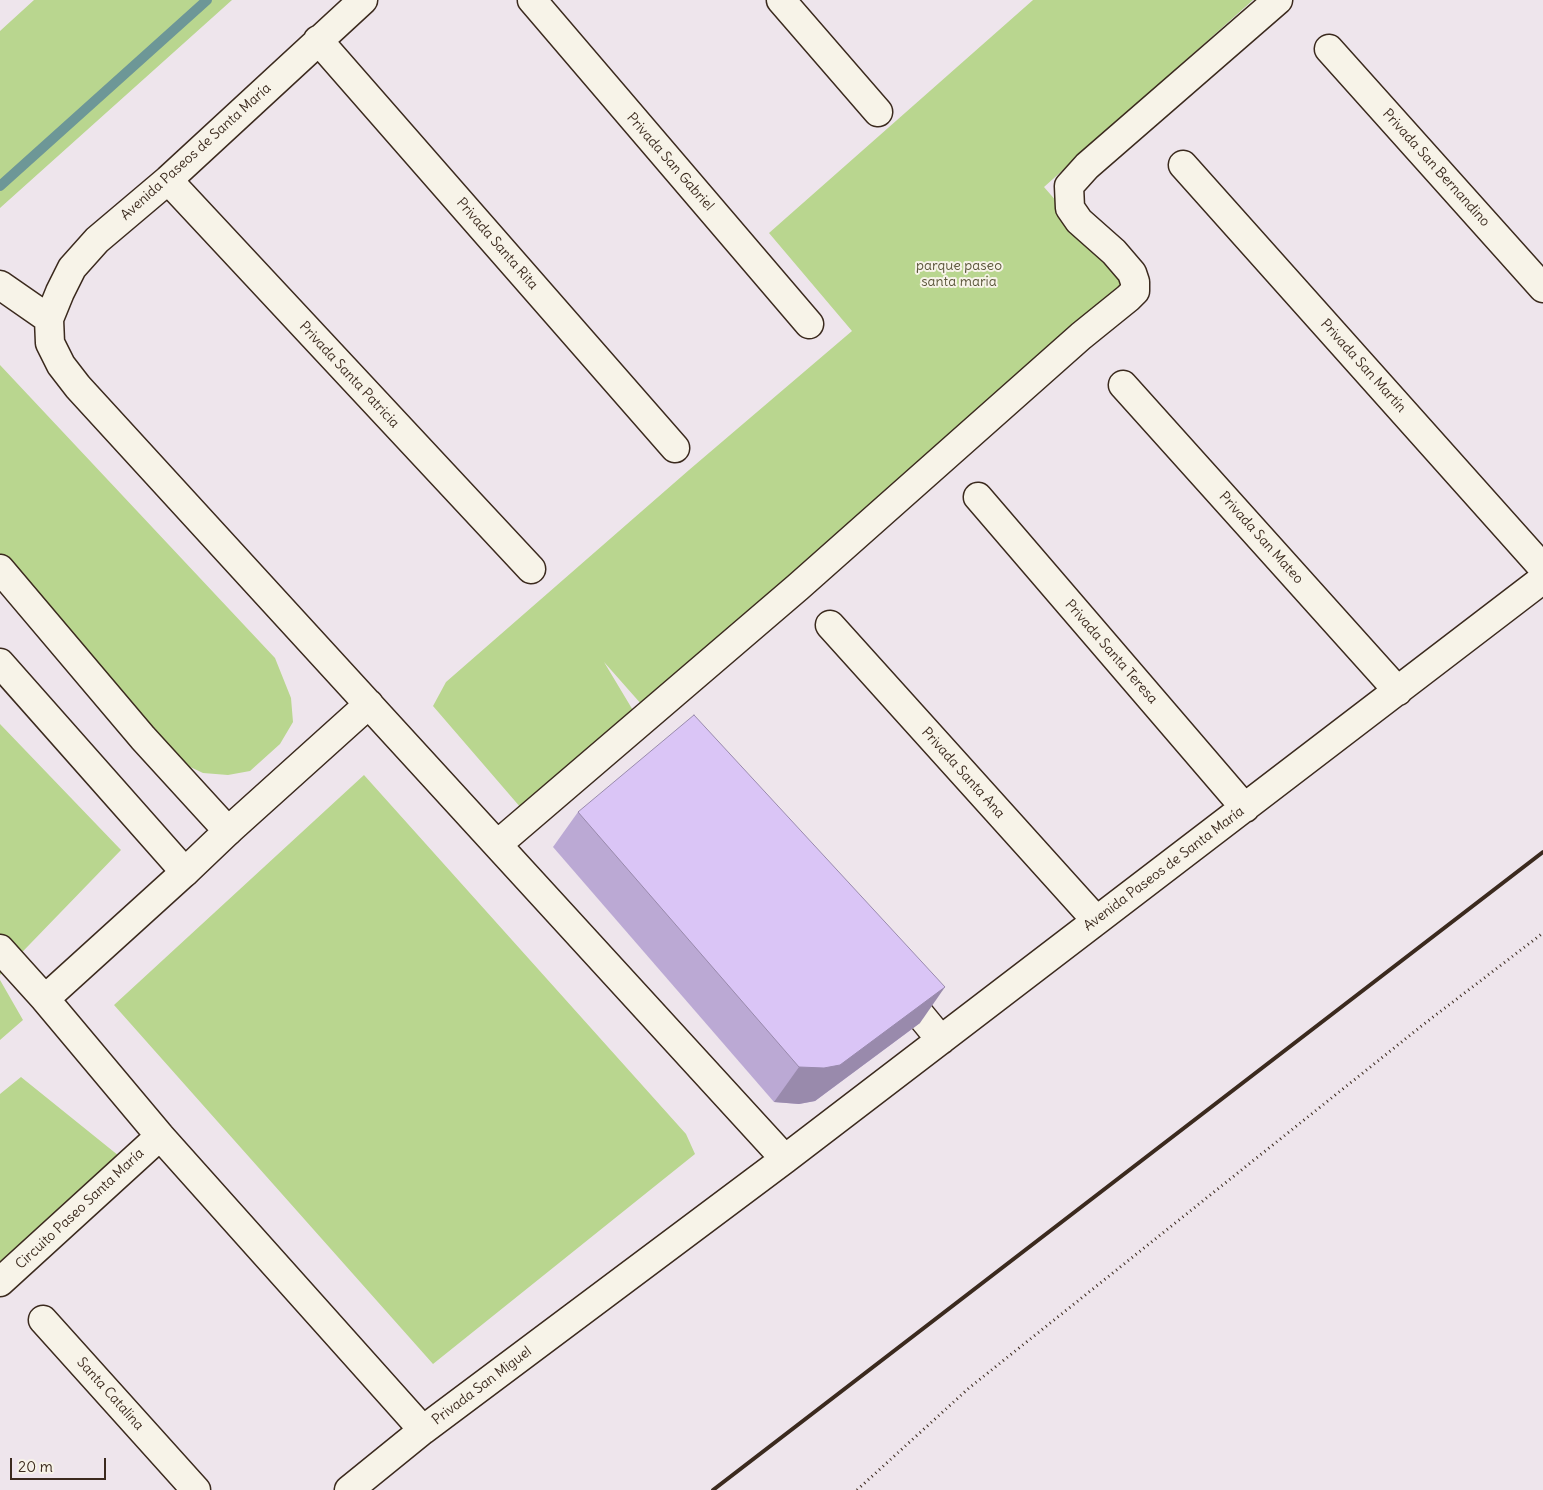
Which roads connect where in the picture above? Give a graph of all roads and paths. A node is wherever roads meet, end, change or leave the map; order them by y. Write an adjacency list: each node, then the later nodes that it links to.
1 (363, 0): 5 (street, Avenida Paseos de Santa María)
2 (532, 0): 13 (street, Privada San Gabriel)
3 (781, 0): 7 (street)
4 (1278, 0): 27 (street)
5 (318, 40): 9 (street, Avenida Paseos de Santa María); 15 (street, Privada Santa Rita)
6 (1329, 49): 11 (street, Privada San Bernandino)
7 (878, 112)
8 (1183, 165): 17 (street, Privada San Martín)
9 (168, 180): 12 (street, Avenida Paseos de Santa María); 19 (street, Privada Santa Patricia)
10 (0, 285): 12 (street)
11 (1543, 288)
12 (49, 319): 24 (street)
13 (809, 324)
14 (1123, 385): 23 (street, Privada San Mateo)
15 (675, 448)
16 (978, 497): 25 (street, Privada Santa Teresa)
17 (1543, 568)
18 (0, 569): 26 (street)
19 (531, 569)
20 (1543, 579): 23 (street, Avenida Paseos de Santa María)
21 (830, 625): 29 (street, Privada Santa Ana)
22 (0, 663): 28 (street)
23 (1398, 691): 25 (street, Avenida Paseos de Santa María)
24 (369, 704): 26 (street); 27 (street)
25 (1245, 808): 29 (street, Avenida Paseos de Santa María)
26 (228, 831): 28 (street)
27 (498, 844): 36 (street)
28 (185, 872): 33 (street)
29 (1096, 920): 34 (street, Avenida Paseos de Santa María)
30 (1543, 933): 42 (path)
31 (0, 949): 33 (street, Privada San Miguel)
32 (885, 971): 34 (street)
33 (45, 999): 35 (street, Privada San Miguel)
34 (941, 1040): 36 (street, Avenida Paseos de Santa María)
35 (160, 1136): 37 (street, Circuito Paseo Santa María); 39 (street, Privada San Miguel)
36 (785, 1159): 39 (street, Privada San Miguel)
37 (0, 1282)
38 (44, 1320): 40 (street, Santa Catalina)
39 (423, 1430): 41 (street)
40 (196, 1490)
41 (349, 1490)
42 (857, 1490)

